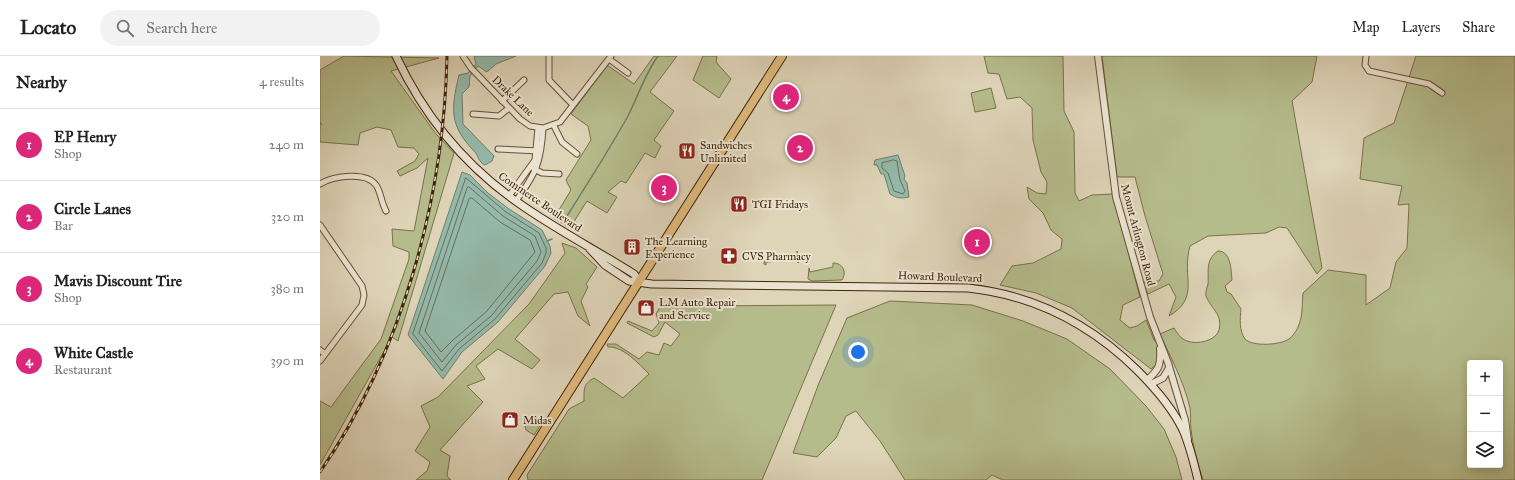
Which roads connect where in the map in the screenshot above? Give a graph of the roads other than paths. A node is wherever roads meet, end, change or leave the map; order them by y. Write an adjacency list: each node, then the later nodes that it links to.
1 (396, 56): 23 (main road, Commerce Boulevard)
2 (463, 56): 11 (street, Drake Lane)
3 (549, 56): 12 (street)
4 (782, 56): 27 (main road)
5 (1098, 56): 28 (street, Mount Arlington Road)
6 (1366, 56): 10 (street)
7 (610, 57): 8 (street); 12 (street)
8 (628, 73)
9 (524, 80): 11 (street)
10 (1442, 93)
11 (502, 101): 13 (street, Drake Lane)
12 (573, 105): 15 (street)
13 (509, 108): 14 (street); 16 (street, Drake Lane)
14 (473, 114)
15 (554, 126): 16 (street); 19 (street)
16 (541, 128): 18 (street)
17 (498, 149): 18 (street)
18 (539, 151): 20 (street)
19 (578, 154)
20 (534, 168): 21 (street); 23 (street); 24 (street)
21 (559, 174)
22 (320, 184): 25 (street)
23 (509, 196): 24 (main road, Commerce Boulevard)
24 (516, 201): 27 (main road, Commerce Boulevard)
25 (386, 211)
26 (320, 225): 30 (street)
27 (639, 281): 33 (main road, Howard Boulevard); 35 (main road)
28 (1160, 345): 32 (street, Mount Arlington Road); 33 (street, Mount Arlington Road)
29 (320, 350): 30 (street)
30 (325, 354): 31 (street)
31 (320, 361)
32 (1169, 367): 33 (street); 34 (street, Mount Arlington Road)
33 (1149, 382): 34 (main road, Howard Boulevard)
34 (1188, 444): 36 (main road, Howard Boulevard)
35 (513, 480)
36 (1198, 480)

